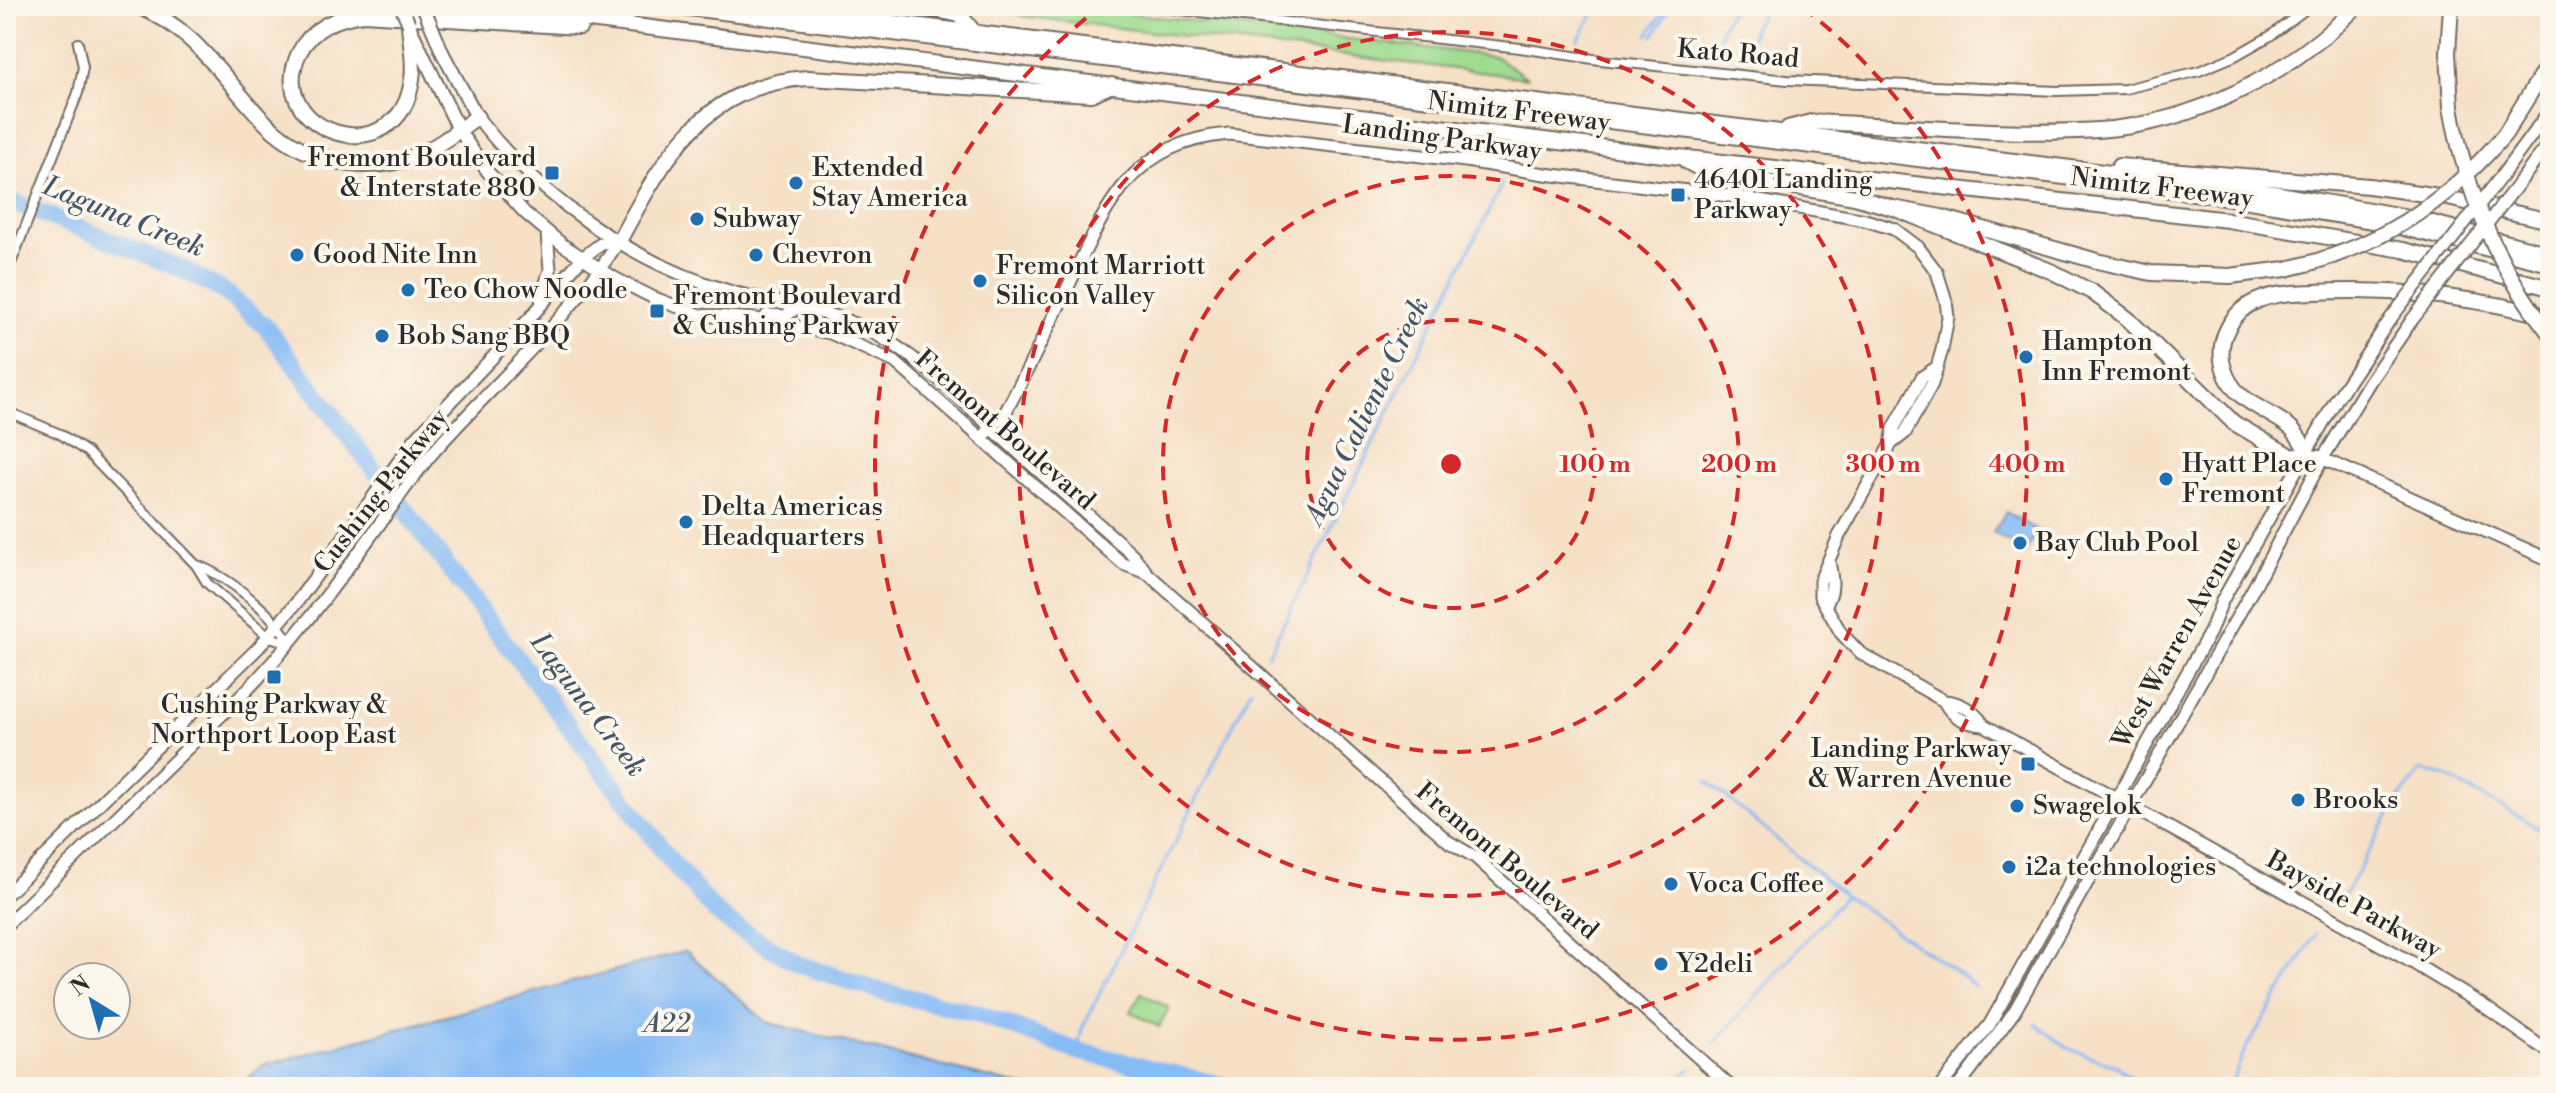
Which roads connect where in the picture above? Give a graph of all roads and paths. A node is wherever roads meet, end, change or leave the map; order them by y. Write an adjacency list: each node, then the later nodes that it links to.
1 (138, 6): 21 (highway)
2 (401, 6): 12 (main road, bridge)
3 (423, 6): 20 (main road, Fremont Boulevard, bridge)
4 (477, 6): 14 (highway, Nimitz Freeway)
5 (673, 6): 32 (highway)
6 (759, 6): 13 (highway, Nimitz Freeway)
7 (917, 6): 13 (highway)
8 (1146, 6): 9 (street, Kato Road)
9 (2310, 6)
10 (2357, 6): 22 (highway)
11 (2451, 6): 42 (highway, bridge)
12 (409, 24): 16 (highway)
13 (973, 31): 22 (highway, Nimitz Freeway)
14 (694, 32): 16 (highway); 18 (highway, Nimitz Freeway)
15 (78, 43): 34 (street)
16 (419, 61): 21 (main road, Fremont Boulevard)
17 (2550, 61): 26 (highway, bridge)
18 (1113, 85): 24 (highway, Nimitz Freeway); 29 (highway)
19 (2550, 110): 46 (main road, West Warren Avenue, bridge)
20 (477, 117): 21 (highway); 29 (main road, Fremont Boulevard)
21 (459, 130): 28 (main road, Fremont Boulevard)
22 (1779, 131): 25 (highway, Nimitz Freeway)
23 (2550, 142): 46 (main road, West Warren Avenue, bridge)
24 (1679, 157): 26 (highway); 35 (highway, Nimitz Freeway)
25 (2092, 169): 27 (highway); 30 (highway, Nimitz Freeway)
26 (1893, 208): 46 (highway)
27 (2550, 221)
28 (547, 233): 31 (main road, Fremont Boulevard); 38 (main road)
29 (619, 241): 31 (main road, Cushing Parkway); 33 (main road, Cushing Parkway); 36 (main road, Fremont Boulevard)
30 (2550, 254)
31 (582, 258): 33 (main road, Fremont Boulevard); 38 (main road, Cushing Parkway)
32 (2550, 264)
33 (600, 269): 39 (main road, Fremont Boulevard); 52 (main road, Cushing Parkway)
34 (6, 276)
35 (2550, 288)
36 (799, 306): 39 (main road); 40 (main road, Fremont Boulevard)
37 (2550, 317): 46 (highway)
38 (530, 318): 50 (main road, Cushing Parkway)
39 (755, 319): 41 (main road, Fremont Boulevard)
40 (852, 323): 41 (main road); 44 (main road, Fremont Boulevard)
41 (814, 329): 45 (main road, Fremont Boulevard)
42 (2550, 334)
43 (6, 411): 48 (street)
44 (991, 428): 45 (main road, Landing Parkway); 49 (main road, Fremont Boulevard); 53 (main road, Landing Parkway)
45 (982, 438): 49 (main road, Fremont Boulevard)
46 (2316, 456): 47 (main road); 53 (main road, West Warren Avenue); 54 (main road, West Warren Avenue)
47 (2550, 560)
48 (196, 565): 50 (street); 51 (street)
49 (1147, 573): 58 (main road, Fremont Boulevard)
50 (279, 624): 51 (main road, Cushing Parkway); 52 (street)
51 (269, 637): 52 (street); 55 (main road, Cushing Parkway)
52 (290, 643): 56 (main road, Cushing Parkway)
53 (2115, 797): 54 (main road, Landing Parkway); 59 (main road, West Warren Avenue)
54 (2131, 804): 57 (main road, Bayside Parkway); 60 (main road, West Warren Avenue)
55 (6, 895)
56 (6, 925)
57 (2550, 1053)
58 (1731, 1087)
59 (1940, 1087)
60 (1958, 1087)

